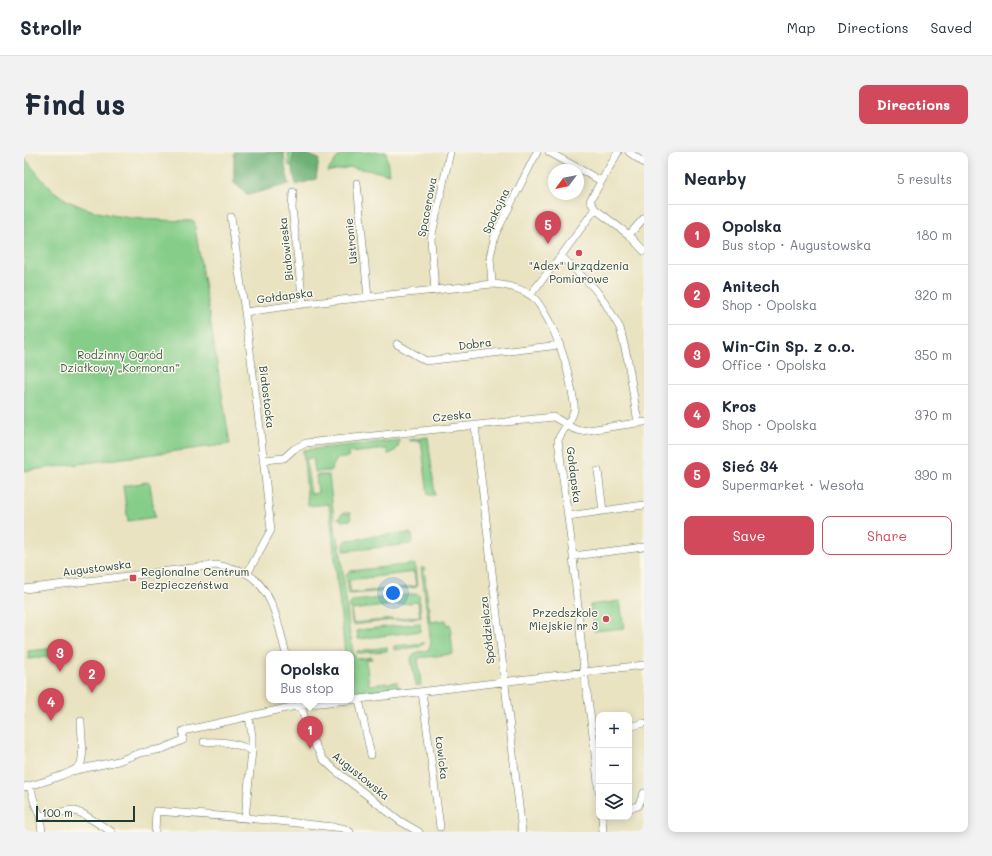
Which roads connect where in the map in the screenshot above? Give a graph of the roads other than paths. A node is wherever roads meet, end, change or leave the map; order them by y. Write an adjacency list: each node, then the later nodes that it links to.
1 (450, 152): 17 (street, Spacerowa)
2 (537, 152): 16 (street, Spokojna)
3 (549, 152): 7 (street)
4 (618, 152): 7 (street)
5 (629, 152): 6 (street)
6 (644, 163)
7 (601, 181): 10 (street)
8 (356, 183): 19 (street, Ustronie)
9 (293, 192): 20 (street, Białowieska)
10 (595, 209): 13 (street); 15 (street)
11 (231, 217): 21 (street, Białostocka)
12 (644, 218): 13 (street)
13 (629, 235): 14 (street)
14 (644, 251)
15 (561, 256): 18 (street); 24 (street)
16 (492, 284): 17 (street, Gołdapska); 18 (street, Gołdapska)
17 (435, 291): 19 (street, Gołdapska)
18 (530, 295): 23 (street, Gołdapska)
19 (368, 297): 20 (street, Gołdapska)
20 (303, 304): 21 (street, Gołdapska)
21 (245, 312): 27 (street, Białostocka)
22 (397, 344): 23 (street, Dobra)
23 (560, 345): 26 (street, Gołdapska)
24 (641, 423): 26 (street, Czeska)
25 (475, 425): 26 (street, Czeska); 27 (street, Czeska); 39 (street, Spółdzielcza)
26 (566, 425): 31 (street, Gołdapska)
27 (264, 460): 34 (street, Białostocka)
28 (598, 471): 30 (street)
29 (644, 505): 30 (street)
30 (603, 511): 31 (street)
31 (568, 516): 33 (street, Gołdapska)
32 (644, 547): 33 (street)
33 (573, 556): 38 (street, Gołdapska)
34 (247, 574): 35 (street, Augustowska); 36 (street, Augustowska)
35 (24, 589)
36 (285, 651)
37 (644, 665): 38 (street)
38 (584, 672): 39 (street); 48 (street, Gołdapska)
39 (504, 682): 40 (street); 67 (street, Spółdzielcza)
40 (422, 692): 42 (street); 61 (street, Łowicka)
41 (354, 700): 42 (street)
42 (359, 700): 52 (street)
43 (300, 703): 44 (street); 66 (street, Augustowska)
44 (249, 717): 51 (street); 53 (street)
45 (81, 721): 53 (street)
46 (644, 724): 47 (street)
47 (632, 726)
48 (596, 734)
49 (204, 742): 51 (street)
50 (597, 748): 54 (street, Gołdapska)
51 (252, 751): 59 (street)
52 (371, 755)
53 (72, 771): 55 (street)
54 (599, 784)
55 (27, 787): 58 (street)
56 (644, 793): 57 (street)
57 (632, 807)
58 (40, 816): 62 (street); 63 (street)
59 (245, 818): 64 (street); 65 (street)
60 (602, 820): 68 (street)
61 (440, 826)
62 (42, 832)
63 (112, 832)
64 (155, 832)
65 (350, 832)
66 (419, 832)
67 (522, 832)
68 (603, 832)

